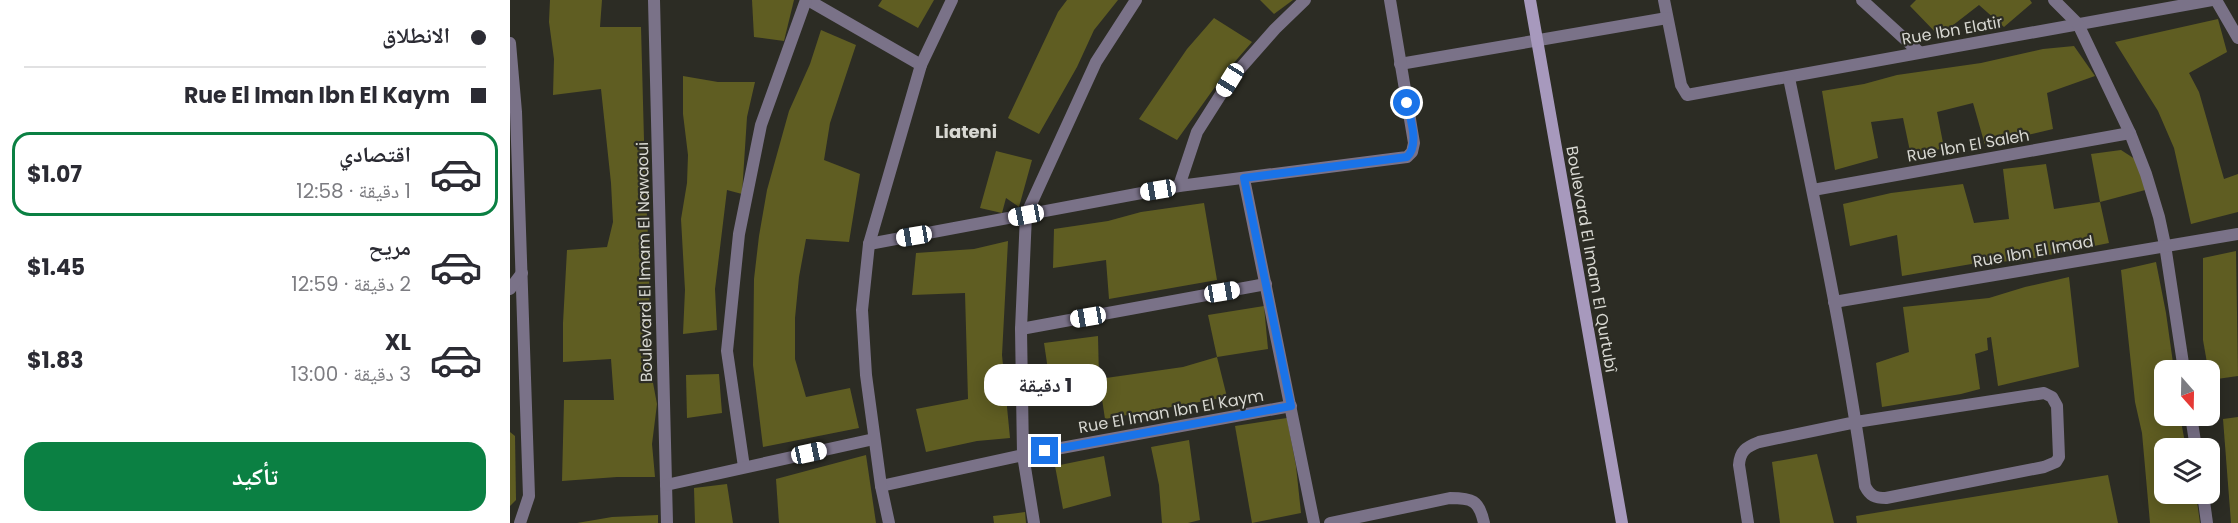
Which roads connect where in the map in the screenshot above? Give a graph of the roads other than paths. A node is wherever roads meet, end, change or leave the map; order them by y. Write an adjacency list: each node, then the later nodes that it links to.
1 (654, 0): 41 (street, Boulevard El Imam El Nawaoui)
2 (807, 0): 19 (street); 40 (street)
3 (952, 0): 19 (street)
4 (1136, 0): 26 (street)
5 (1305, 0): 24 (street)
6 (1390, 0): 18 (street)
7 (1530, 0): 15 (street, Boulevard El Imam El Qurtubî)
8 (1664, 0): 12 (street)
9 (1862, 0): 17 (street)
10 (2054, 0): 13 (street)
11 (2214, 0): 13 (street, Rue Ibn Elatir); 14 (street)
12 (1667, 18): 15 (street); 20 (street, Rue Ibn Elatir)
13 (2078, 24): 17 (street, Rue Ibn Elatir); 22 (street)
14 (2238, 38)
15 (1538, 40): 18 (street); 52 (street, Boulevard El Imam El Qurtubî)
16 (510, 43): 21 (street)
17 (1919, 52): 20 (street, Rue Ibn Elatir)
18 (1400, 64): 23 (street)
19 (921, 65): 28 (street)
20 (1788, 78): 25 (street)
21 (513, 115): 30 (street)
22 (2130, 133): 25 (street, Rue Ibn El Saleh); 29 (street)
23 (1244, 178): 24 (street); 31 (street)
24 (1179, 186): 26 (street)
25 (1813, 190): 33 (street)
26 (1026, 215): 28 (street); 34 (street)
27 (2238, 234): 29 (street, Rue Ibn El Imad)
28 (869, 244): 38 (street)
29 (2165, 245): 33 (street, Rue Ibn El Imad); 35 (street)
30 (522, 273): 32 (street); 45 (street)
31 (1266, 284): 34 (street); 36 (street)
32 (510, 289)
33 (1834, 302): 37 (street)
34 (1021, 329): 39 (street)
35 (2182, 360)
36 (1291, 406): 39 (street, Rue El Iman Ibn El Kaym); 49 (street)
37 (1856, 422): 37 (street); 53 (street)
38 (874, 439): 40 (street); 42 (street)
39 (1023, 455): 42 (street, Rue El Iman Ibn El Kaym); 48 (street)
40 (744, 467): 41 (street)
41 (666, 485): 46 (street, Boulevard El Imam El Nawaoui)
42 (881, 486): 47 (street)
43 (2204, 504): 54 (street)
44 (1369, 520): 50 (street); 51 (street)
45 (520, 523)
46 (667, 523)
47 (889, 523)
48 (1034, 523)
49 (1314, 523)
50 (1330, 523)
51 (1484, 523)
52 (1622, 523)
53 (1748, 523)
54 (2207, 523)

